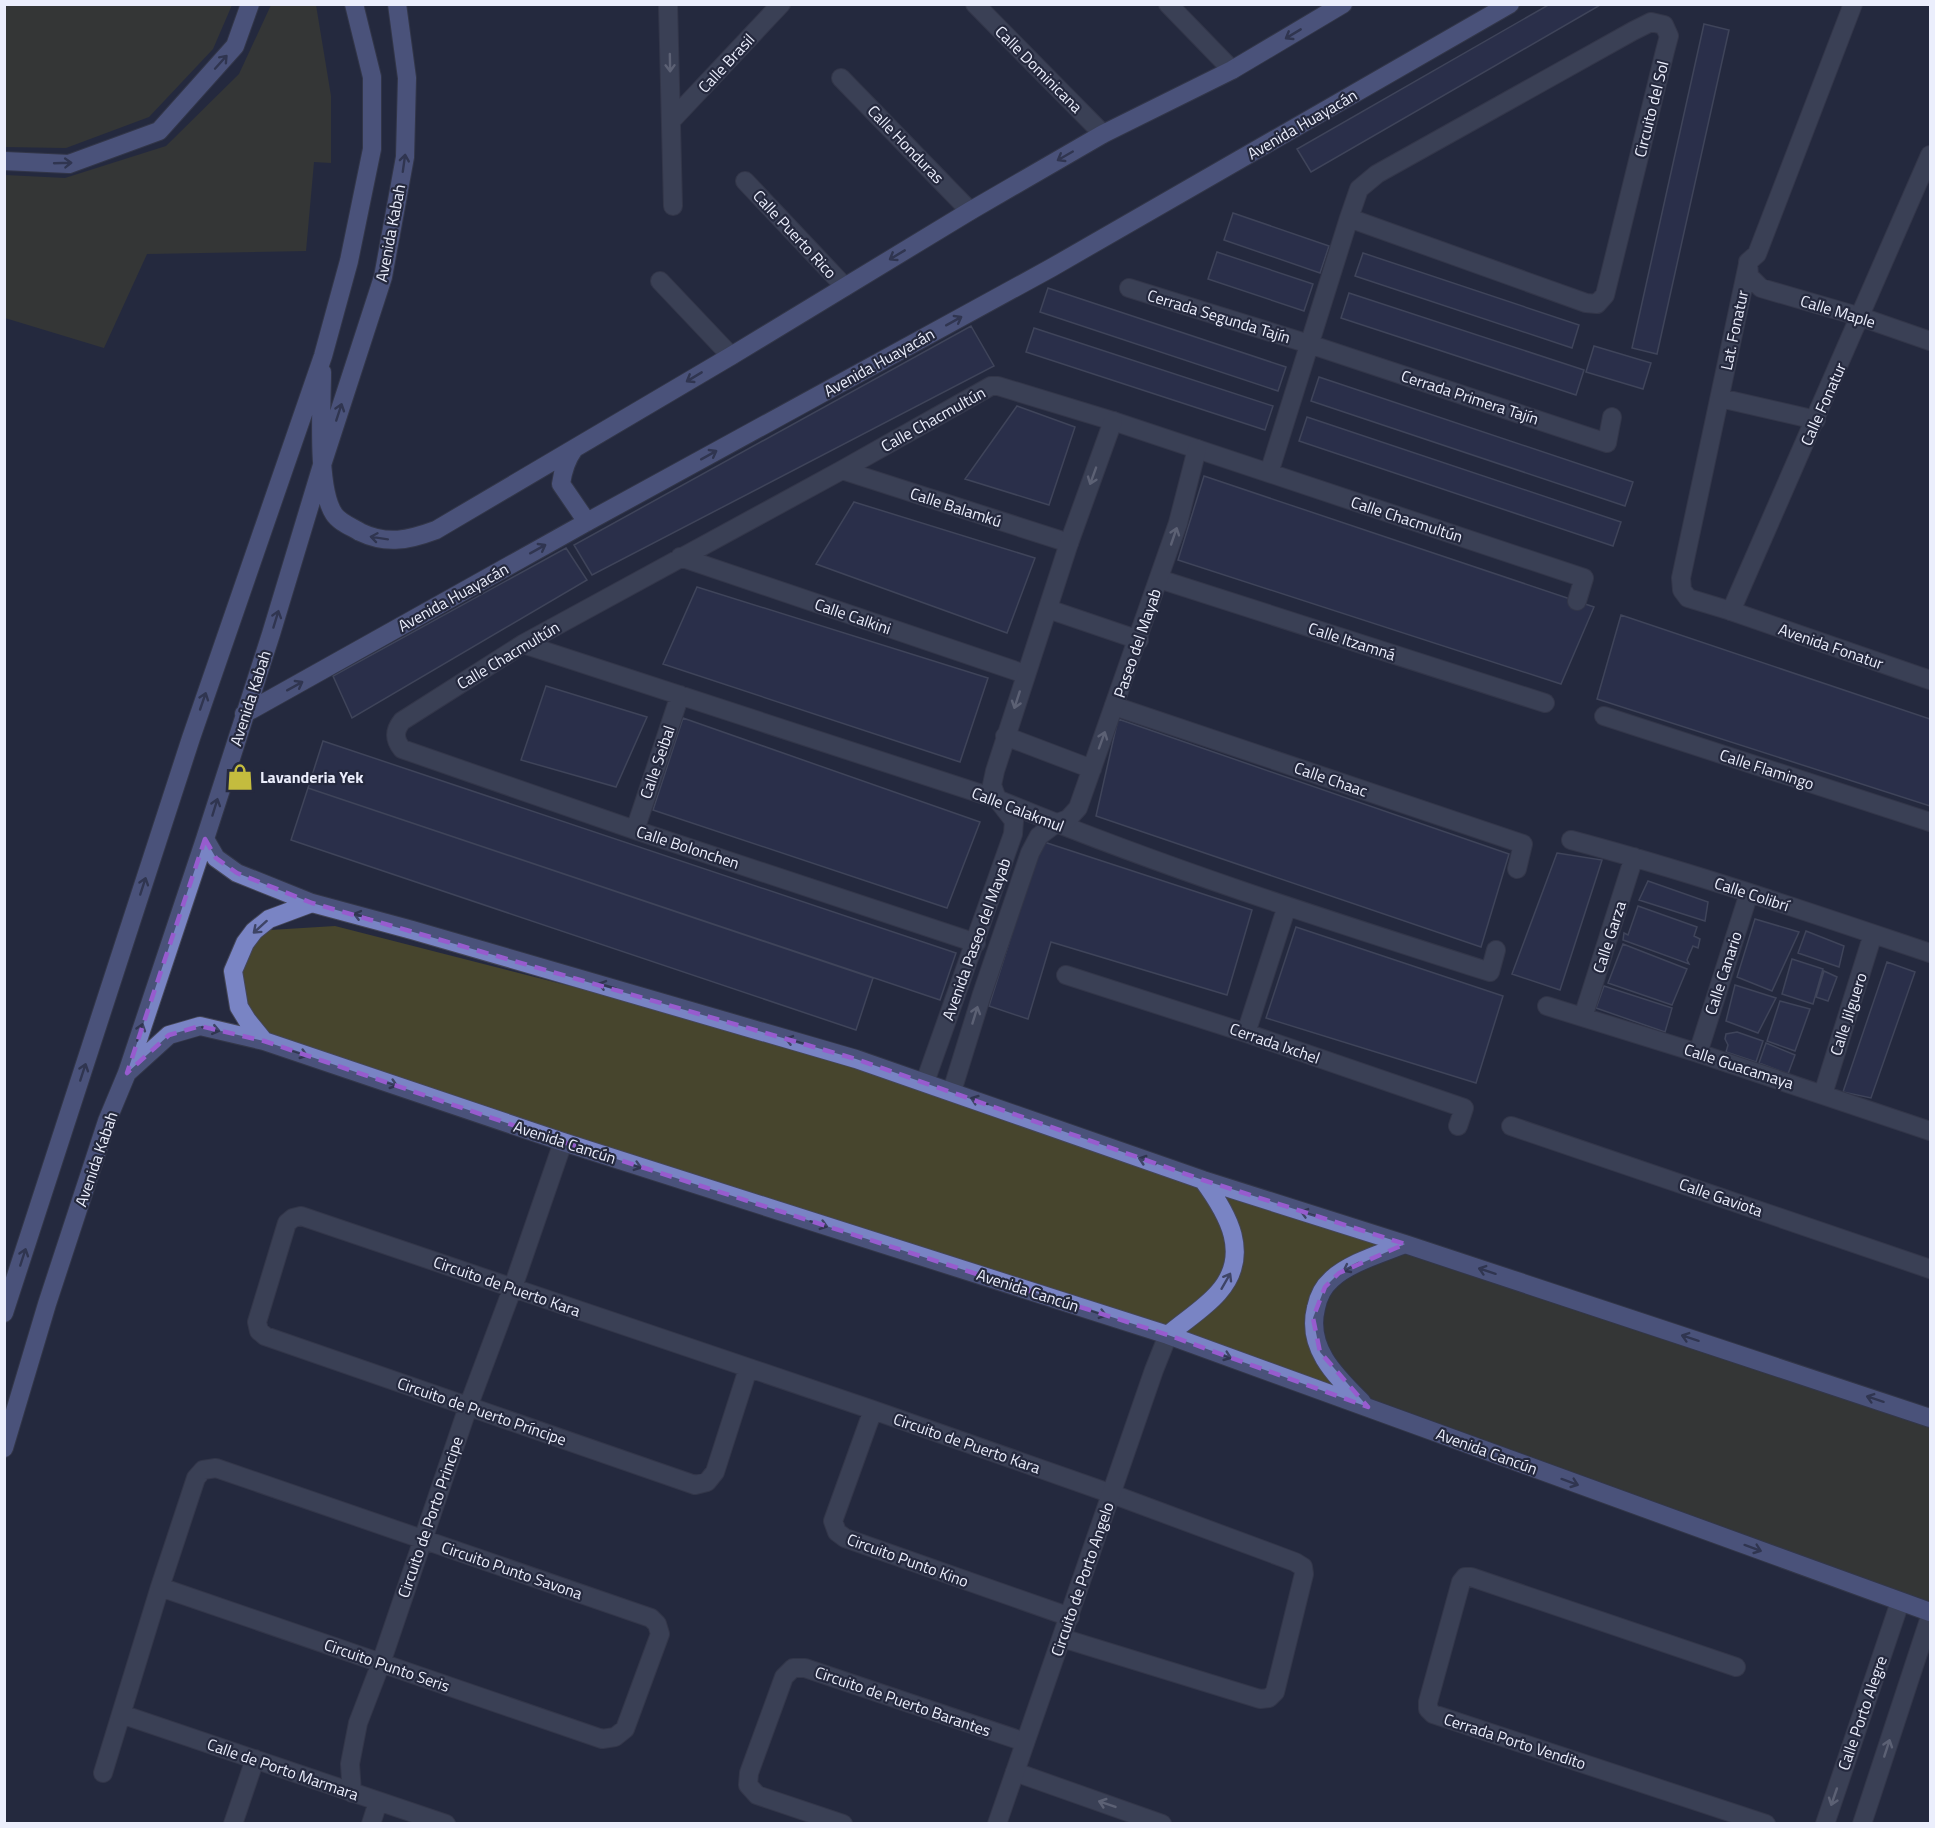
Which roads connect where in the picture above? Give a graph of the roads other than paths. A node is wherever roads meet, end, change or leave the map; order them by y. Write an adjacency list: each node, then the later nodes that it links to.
1 (250, 4): 16 (main road, one-way to 1)
2 (354, 4): 28 (main road, Avenida Kabah)
3 (397, 4): 36 (main road, Avenida Kabah, one-way to 3)
4 (668, 4): 13 (street, one-way to 13)
5 (781, 4): 13 (street, Calle Brasil)
6 (975, 4): 14 (street, Calle Dominicana)
7 (1168, 4): 11 (street)
8 (1343, 4): 11 (main road, one-way to 11)
9 (1510, 4): 39 (main road, Avenida Huayacán, one-way to 9)
10 (1853, 4): 21 (street)
11 (1232, 70): 14 (main road)
12 (841, 78): 19 (street, Calle Honduras)
13 (671, 121): 18 (street)
14 (1103, 134): 19 (main road, one-way to 19)
15 (1930, 155): 25 (street, Calle Fonatur)
16 (4, 161)
17 (745, 181): 23 (street, Calle Puerto Rico)
18 (673, 206)
19 (970, 211): 23 (main road, one-way to 23)
20 (1349, 218): 20 (street, Circuito del Sol); 27 (street)
21 (1749, 269): 25 (street, Calle Maple); 30 (street, Lat. Fonatur)
22 (660, 281): 29 (street)
23 (845, 287): 29 (main road)
24 (1129, 288): 27 (street, Cerrada Segunda Tajín)
25 (1861, 317): 26 (street, Calle Maple); 32 (street, Calle Fonatur)
26 (1930, 342)
27 (1309, 344): 31 (street, Cerrada Primera Tajín); 38 (street)
28 (322, 356): 36 (main road); 92 (main road, Avenida Kabah, one-way to 28)
29 (731, 356): 34 (main road, one-way to 34)
30 (1720, 398): 32 (street); 45 (street, Lat. Fonatur)
31 (1612, 417)
32 (1816, 420): 45 (street, Calle Fonatur)
33 (1113, 421): 35 (street, Calle Chacmultún); 37 (street, Calle Chacmultún); 40 (street, one-way to 40)
34 (575, 448): 36 (main road, one-way to 36); 39 (main road)
35 (1197, 449): 38 (street, Calle Chacmultún); 42 (street, Paseo del Mayab, one-way to 35)
36 (322, 465): 53 (main road, Avenida Kabah, one-way to 36)
37 (842, 470): 40 (street, Calle Balamkú); 41 (street, Calle Chacmultún)
38 (1269, 473): 43 (street, Calle Chacmultún)
39 (587, 522): 53 (main road, Avenida Huayacán, one-way to 39)
40 (1069, 543): 44 (street)
41 (680, 557): 47 (street, Calle Chacmultún); 48 (street, Calle Calkini)
42 (1159, 579): 46 (street, Paseo del Mayab); 51 (street, Calle Itzamná)
43 (1577, 601)
44 (1048, 609): 46 (street); 48 (street)
45 (1731, 612): 49 (street, Avenida Fonatur)
46 (1138, 640): 52 (street, Paseo del Mayab)
47 (523, 644): 50 (street, Calle Calakmul); 56 (street, Calle Chacmultún)
48 (1025, 674): 55 (street, one-way to 55)
49 (1930, 680)
50 (680, 695): 58 (street, Calle Calakmul); 61 (street, Calle Seibal)
51 (1545, 703)
52 (1114, 706): 57 (street, Paseo del Mayab, one-way to 52); 65 (street, Calle Chaac)
53 (244, 714): 62 (main road, Avenida Kabah, one-way to 53)
54 (1604, 716): 59 (street, Calle Flamingo)
55 (1005, 736): 57 (street); 58 (street)
56 (402, 749): 61 (street, Calle Bolonchen)
57 (1092, 769): 60 (street, Paseo del Mayab)
58 (997, 799): 60 (street, Calle Calakmul); 70 (street, Avenida Paseo del Mayab)
59 (1930, 822)
60 (1055, 824): 68 (street, Calle Calakmul); 81 (street, Avenida Paseo del Mayab, one-way to 60)
61 (634, 830): 70 (street, Calle Bolonchen)
62 (205, 839): 67 (main road); 79 (main road, Avenida Kabah, one-way to 62)
63 (1571, 840): 64 (street, Calle Colibrí)
64 (1634, 857): 66 (street, Calle Colibrí); 75 (street, Calle Garza)
65 (1517, 869)
66 (1749, 893): 69 (street, Calle Colibrí); 78 (street, Calle Canario)
67 (312, 903): 77 (main road, one-way to 77); 80 (main road, one-way to 67)
68 (1287, 906): 71 (street, Calle Calakmul); 76 (street)
69 (1873, 934): 72 (street, Calle Colibrí); 82 (street, Calle Jilguero)
70 (976, 943): 80 (street, Avenida Paseo del Mayab)
71 (1496, 950)
72 (1930, 953)
73 (1066, 975): 76 (street, Cerrada Ixchel)
74 (1547, 1006): 75 (street, Calle Guacamaya)
75 (1583, 1017): 78 (street, Calle Guacamaya)
76 (1246, 1033): 83 (street, Cerrada Ixchel)
77 (264, 1041): 79 (main road, Avenida Cancún, one-way to 77); 86 (main road, Avenida Cancún, one-way to 86)
78 (1698, 1053): 82 (street, Calle Guacamaya)
79 (127, 1073): 94 (main road, Avenida Kabah)
80 (925, 1082): 81 (main road)
81 (952, 1091): 87 (main road, one-way to 81)
82 (1823, 1094): 85 (street, Calle Guacamaya)
83 (1458, 1126)
84 (1510, 1126): 90 (street, Calle Gaviota)
85 (1930, 1131)
86 (563, 1142): 91 (street, Circuito de Porto Principe); 93 (main road, Avenida Cancún, one-way to 93)
87 (1203, 1180): 89 (main road, one-way to 87); 93 (main road, one-way to 87)
88 (293, 1218): 91 (street, Circuito de Puerto Kara); 96 (street, Circuito de Puerto Príncipe)
89 (1405, 1244): 97 (main road, one-way to 97); 100 (main road, one-way to 89)
90 (1930, 1269)
91 (513, 1287): 95 (street, Circuito de Puerto Kara); 96 (street, Circuito de Porto Principe)
92 (4, 1313)
93 (1168, 1335): 97 (main road, Avenida Cancún, one-way to 97); 102 (street, Circuito de Porto Angelo)
94 (29, 1367): 98 (main road); 101 (main road, Avenida Kabah)
95 (748, 1369): 96 (street, Circuito de Puerto Príncipe); 99 (street, Circuito de Puerto Kara)
96 (468, 1407): 103 (street, Circuito de Porto Principe)
97 (1368, 1407): 105 (main road, Avenida Cancún, one-way to 105)
98 (4, 1408)
99 (873, 1410): 102 (street, Circuito de Puerto Kara); 107 (street, Circuito Punto Kino)
100 (1930, 1418)
101 (4, 1448)
102 (1112, 1494): 107 (street, Circuito de Porto Angelo); 108 (street, Circuito de Puerto Kara)
103 (422, 1539): 104 (street, Circuito Punto Savona); 109 (street, Circuito de Porto Principe); 112 (street, Circuito Punto Savona)
104 (160, 1587): 109 (street, Circuito Punto Seris); 111 (street)
105 (1900, 1602): 106 (main road, Avenida Cancún); 126 (street, Calle Porto Alegre, one-way to 126)
106 (1930, 1614): 127 (street, Calle Porto Alegre, one-way to 106)
107 (1070, 1617): 108 (street, Circuito de Porto Angelo)
108 (1062, 1638): 113 (street, Circuito de Porto Angelo)
109 (381, 1663): 112 (street, Circuito Punto Seris); 117 (street, Circuito de Porto Principe)
110 (1736, 1667): 125 (street, Cerrada Porto Vendito)
111 (121, 1714): 114 (street, Calle de Porto Marmara); 116 (street)
112 (615, 1737)
113 (1025, 1742): 115 (street, Circuito de Porto Angelo); 122 (street, Circuito de Puerto Barantes)
114 (255, 1759): 117 (street, Calle de Porto Marmara); 119 (street)
115 (1015, 1772): 123 (street, Circuito de Porto Angelo); 124 (street, one-way to 115)
116 (103, 1773)
117 (352, 1793): 118 (street, Calle de Porto Marmara)
118 (378, 1802): 120 (street); 121 (street, Calle de Porto Marmara)
119 (232, 1824)
120 (371, 1824)
121 (446, 1824)
122 (843, 1824)
123 (997, 1824)
124 (1162, 1824)
125 (1766, 1824)
126 (1825, 1824)
127 (1862, 1824)

